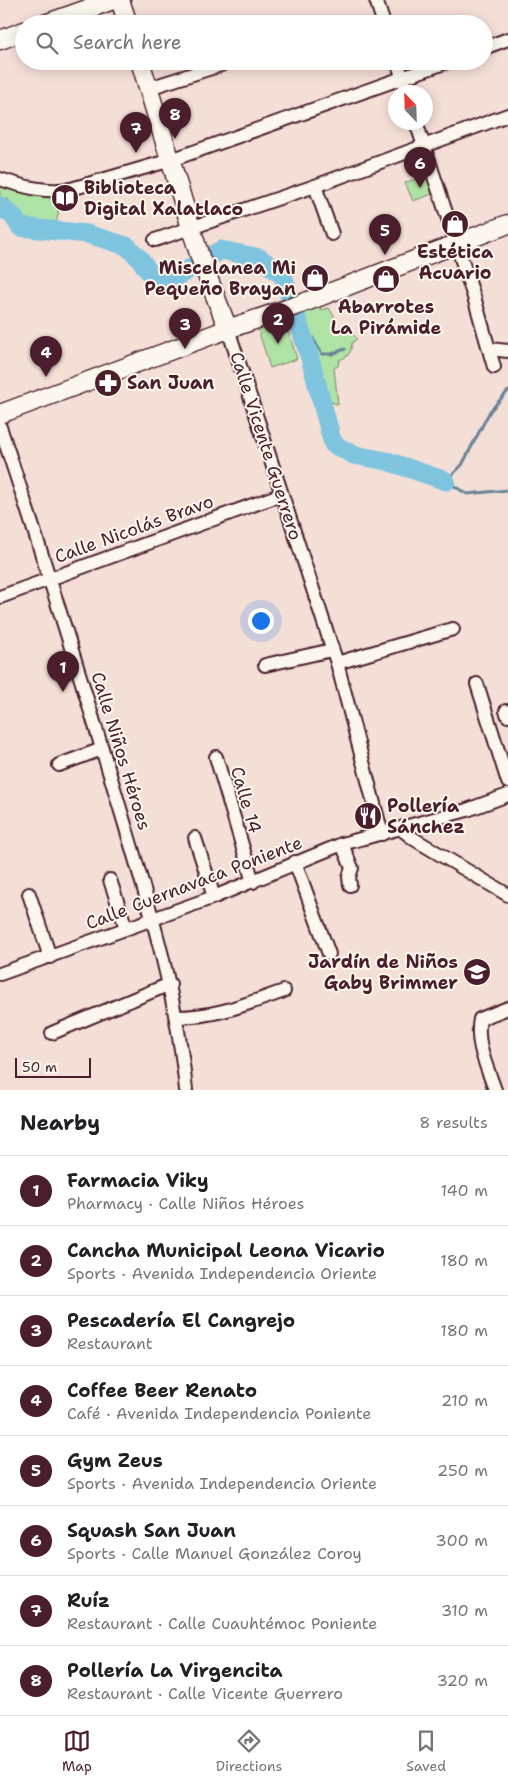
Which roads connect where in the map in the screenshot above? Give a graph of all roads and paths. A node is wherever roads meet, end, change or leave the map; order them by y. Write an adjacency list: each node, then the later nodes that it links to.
1 (113, 0): 4 (main road)
2 (120, 0): 5 (main road)
3 (376, 0): 6 (street)
4 (70, 15)
5 (125, 15)
6 (381, 15)
7 (15, 34): 9 (main road)
8 (508, 39): 10 (street)
9 (0, 40)
10 (493, 45)
11 (143, 70): 17 (main road, Calle Vicente Guerrero)
12 (208, 70): 17 (street)
13 (399, 70): 15 (street)
14 (426, 70): 15 (street)
15 (402, 79): 16 (street); 21 (street)
16 (404, 85)
17 (149, 88): 21 (main road, Calle Vicente Guerrero)
18 (508, 115): 20 (street)
19 (419, 130): 20 (street)
20 (424, 147): 23 (street); 28 (street)
21 (171, 160): 22 (street); 25 (main road, Calle Vicente Guerrero)
22 (0, 179)
23 (315, 186): 25 (street); 26 (street)
24 (508, 224): 28 (main road)
25 (192, 229): 27 (street); 29 (main road, Calle Vicente Guerrero)
26 (332, 234)
27 (155, 240)
28 (457, 244): 29 (main road); 30 (street)
29 (228, 329): 33 (main road); 35 (street, Calle Vicente Guerrero)
30 (490, 349): 31 (street); 32 (street)
31 (508, 351)
32 (494, 366)
33 (0, 414)
34 (0, 427): 36 (street, Calle Niños Héroes)
35 (280, 495): 36 (street, Calle Nicolás Bravo); 39 (street, Calle Vicente Guerrero)
36 (49, 578): 37 (street, Calle Nicolás Bravo); 43 (street, Calle Niños Héroes)
37 (0, 597)
38 (453, 629): 40 (street)
39 (332, 650): 40 (street, Calle Vicente Guerrero); 41 (street)
40 (337, 663): 49 (street, Calle Vicente Guerrero)
41 (264, 665)
42 (477, 684): 46 (street)
43 (102, 748): 45 (street); 59 (street, Calle Niños Héroes)
44 (216, 757): 54 (street, Calle 14)
45 (59, 765)
46 (508, 782)
47 (508, 794): 48 (street, Calle Cuernavaca Poniente)
48 (401, 829): 49 (street, Calle Cuernavaca Poniente); 57 (street)
49 (382, 834): 51 (street, Calle Cuernavaca Poniente)
50 (196, 838): 58 (street)
51 (342, 844): 52 (street, Calle Cuernavaca Poniente); 55 (street)
52 (295, 862): 54 (street, Calle Cuernavaca Poniente); 61 (street)
53 (110, 880): 60 (street)
54 (253, 882): 58 (street, Calle Cuernavaca Poniente)
55 (350, 885)
56 (29, 894): 62 (street)
57 (508, 895)
58 (214, 897): 59 (street, Calle Cuernavaca Poniente)
59 (153, 918): 60 (street, Calle Cuernavaca Poniente); 64 (street, Calle Niños Héroes)
60 (126, 928): 62 (street, Calle Cuernavaca Poniente)
61 (329, 954)
62 (50, 957): 63 (street, Calle Cuernavaca Poniente)
63 (0, 974)
64 (170, 984): 67 (street, Calle Niños Héroes); 68 (street)
65 (284, 991): 67 (street)
66 (508, 1008): 70 (street)
67 (176, 1017): 69 (street, Calle Niños Héroes)
68 (52, 1033)
69 (186, 1090)
70 (495, 1090)

